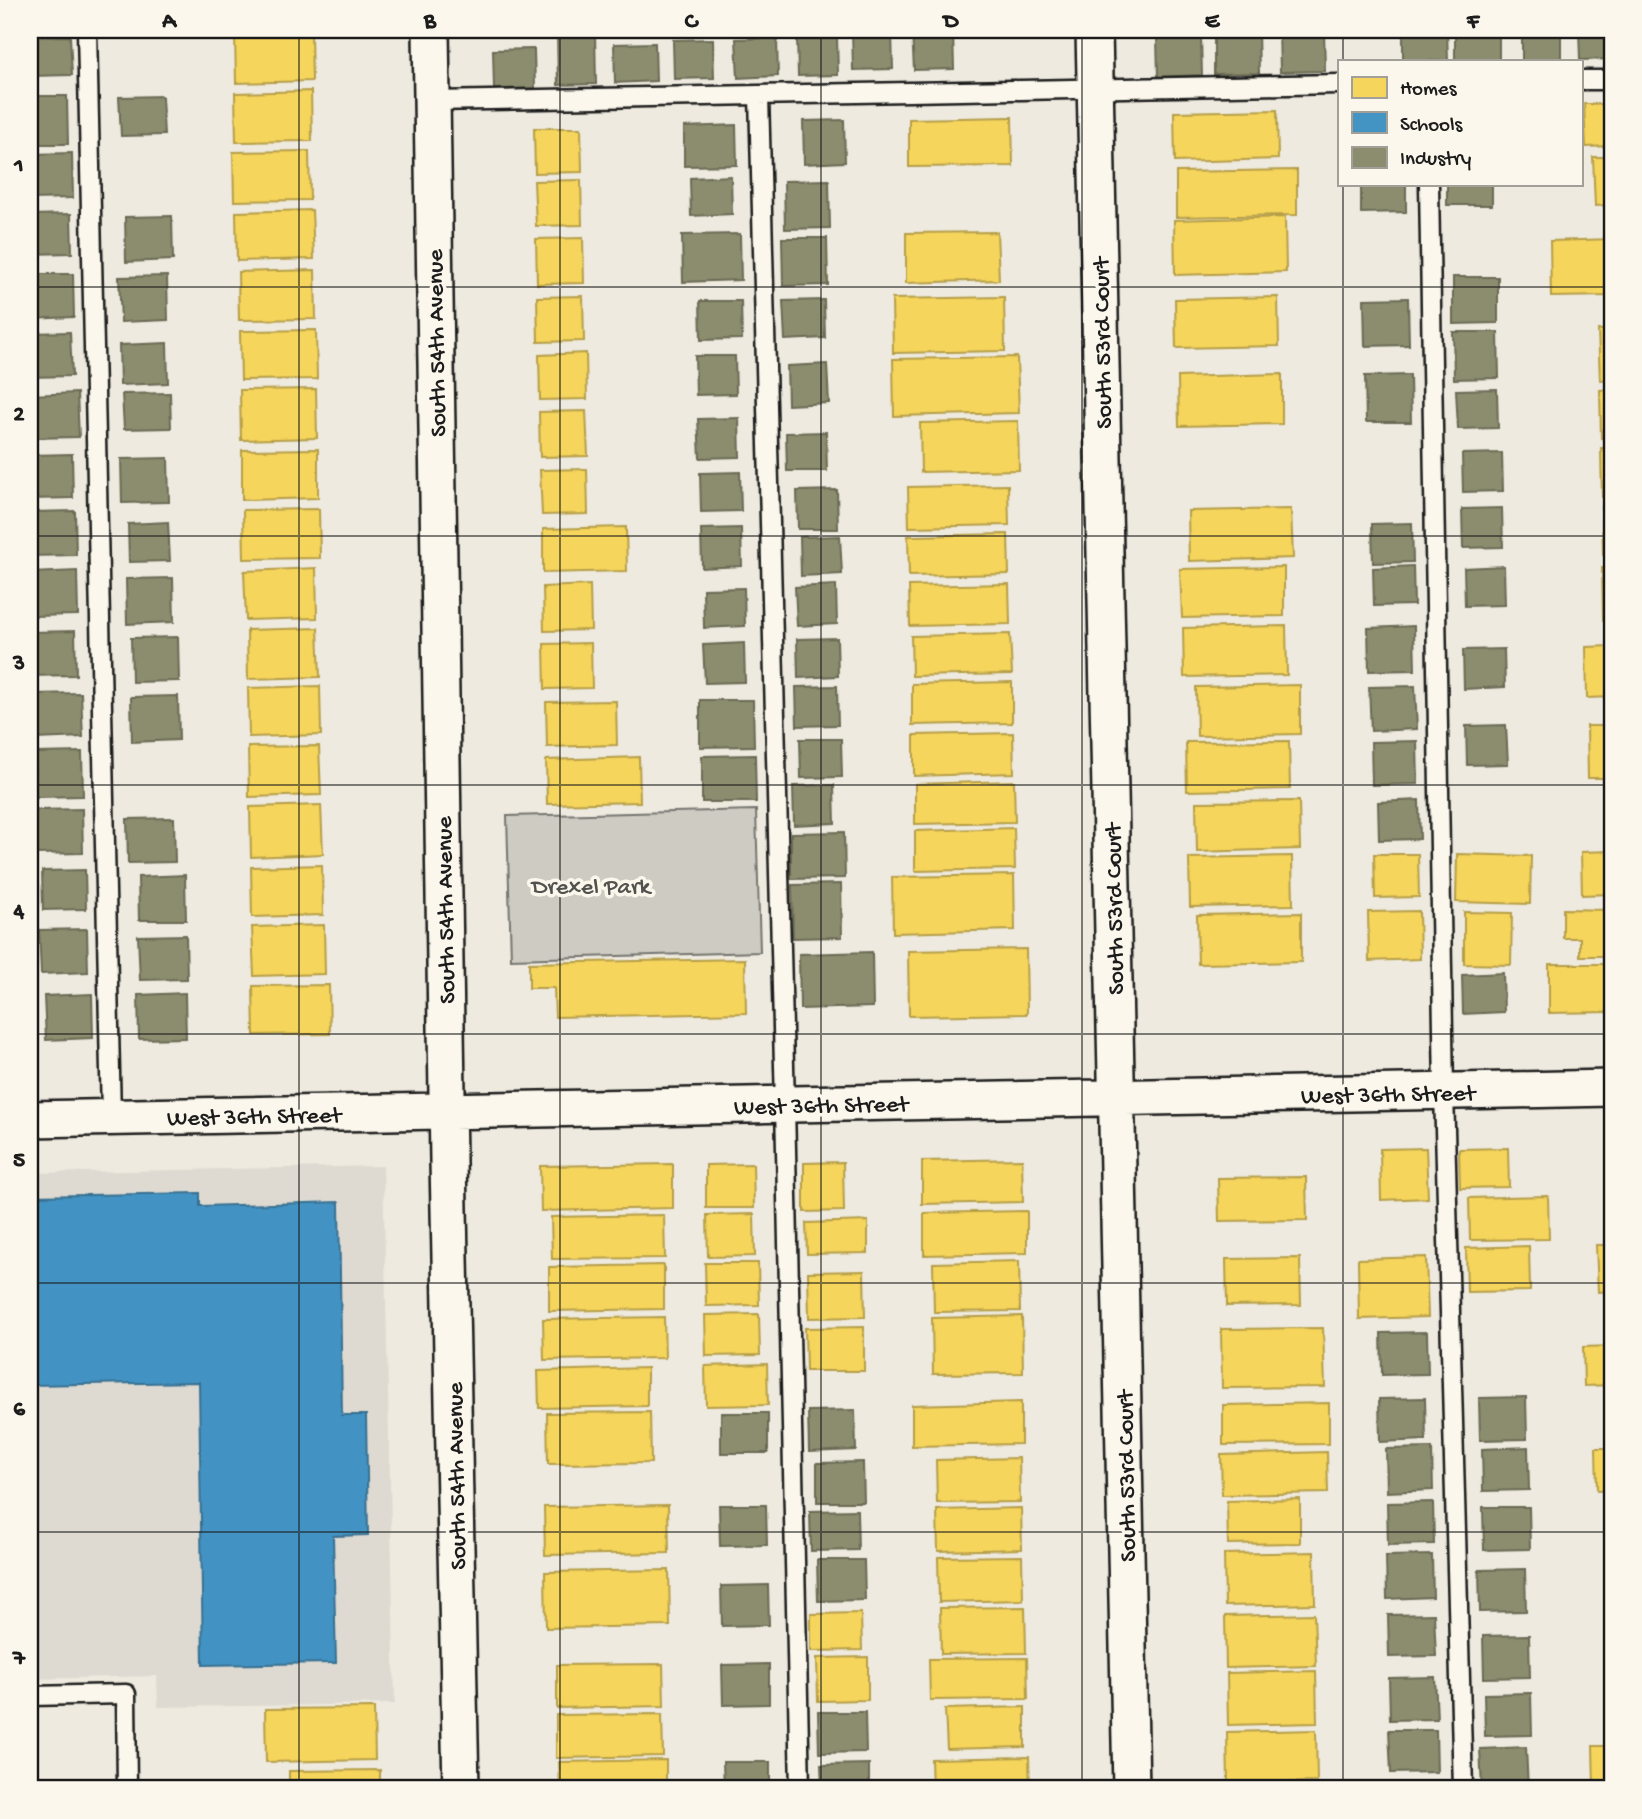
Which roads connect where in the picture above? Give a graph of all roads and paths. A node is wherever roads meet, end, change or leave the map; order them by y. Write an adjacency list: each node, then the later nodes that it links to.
1 (87, 30): 16 (lane)
2 (431, 30): 9 (street, South 54th Avenue)
3 (1094, 30): 7 (street, South 53rd Court)
4 (1582, 80): 5 (lane)
5 (1612, 80)
6 (1338, 84): 7 (lane)
7 (1096, 89): 8 (lane); 13 (street, South 53rd Court)
8 (759, 95): 9 (lane); 14 (lane)
9 (432, 101): 15 (street, South 54th Avenue)
10 (1429, 186): 12 (lane)
11 (1612, 1088): 12 (street, West 36th Street)
12 (1444, 1092): 13 (street, West 36th Street); 23 (lane)
13 (1116, 1098): 14 (street, West 36th Street); 22 (street, South 53rd Court)
14 (785, 1105): 15 (street, West 36th Street); 21 (lane)
15 (447, 1111): 16 (street, West 36th Street); 20 (street, South 54th Avenue)
16 (111, 1117): 17 (street, West 36th Street)
17 (30, 1119)
18 (30, 1696): 19 (lane)
19 (127, 1789)
20 (461, 1789)
21 (800, 1789)
22 (1131, 1789)
23 (1463, 1789)

